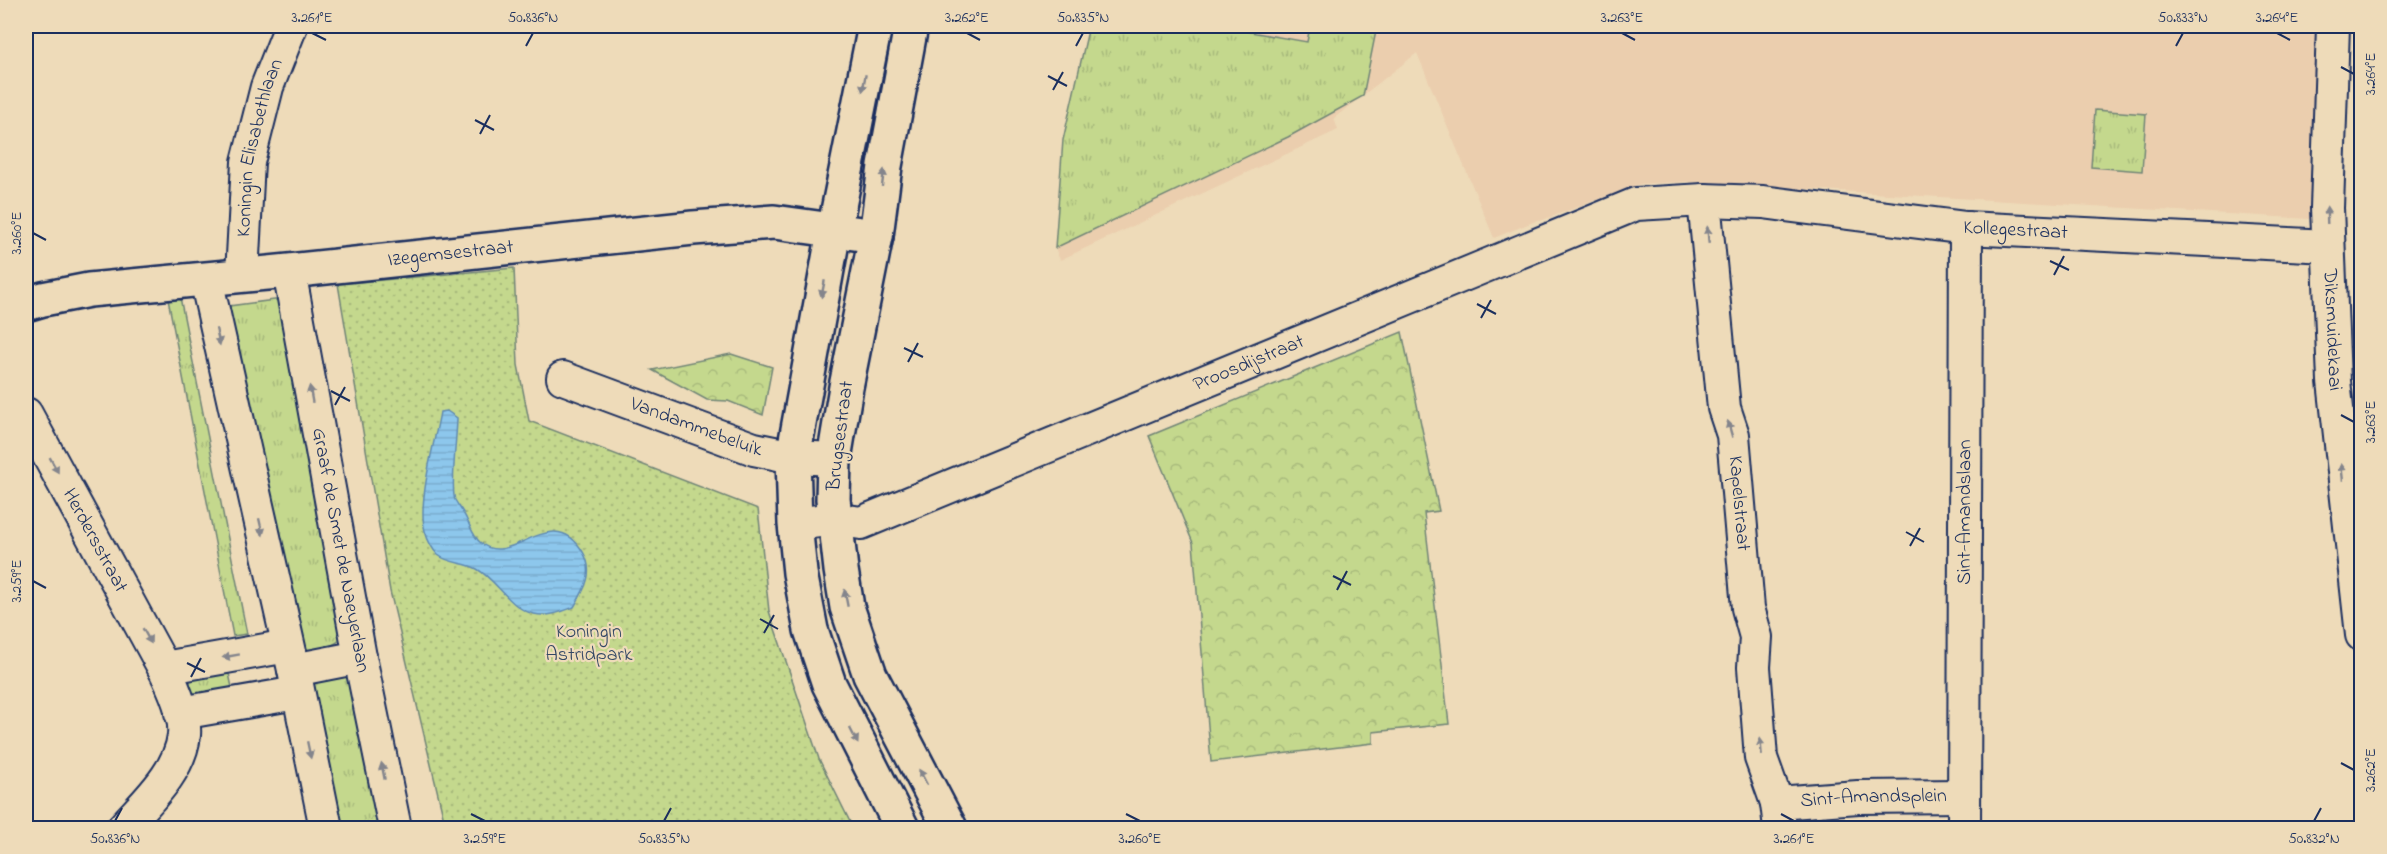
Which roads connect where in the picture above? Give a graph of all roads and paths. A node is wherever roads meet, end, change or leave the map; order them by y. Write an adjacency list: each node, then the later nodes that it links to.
1 (291, 26): 11 (street, Koningin Elisabethlaan)
2 (875, 26): 7 (main road, Brugsestraat, one-way to 7)
3 (911, 26): 8 (main road, Brugsestraat, one-way to 3)
4 (2333, 26): 9 (street, Diksmuidekaai, one-way to 4)
5 (1704, 200): 6 (street, Kollegestraat); 18 (street, Proosdijstraat); 26 (street, Kapelstraat, one-way to 5)
6 (1966, 228): 9 (street, Kollegestraat); 25 (street, Sint-Amandslaan)
7 (834, 231): 8 (main road, Izegemsestraat); 10 (main road, Izegemsestraat); 16 (main road, Brugsestraat, one-way to 16)
8 (876, 236): 17 (main road, Brugsestraat)
9 (2328, 246): 20 (street, Diksmuidekaai, one-way to 9)
10 (289, 271): 11 (main road, Izegemsestraat); 21 (street, Graaf de Smet de Naeyerlaan, one-way to 10)
11 (242, 275): 12 (main road, Izegemsestraat)
12 (206, 279): 13 (main road, Izegemsestraat); 23 (street, one-way to 23)
13 (26, 304)
14 (563, 378): 16 (street, Vandammebeluik)
15 (26, 414): 22 (street, Herdersstraat, one-way to 22)
16 (793, 457): 17 (street, Vandammebeluik); 19 (main road, Brugsestraat)
17 (834, 459): 18 (main road, Brugsestraat)
18 (835, 519): 19 (street, Proosdijstraat); 31 (main road, Brugsestraat, one-way to 18)
19 (795, 524): 30 (main road, Brugsestraat, one-way to 30)
20 (2361, 635)
21 (360, 657): 23 (street); 29 (street, Graaf de Smet de Naeyerlaan, one-way to 21)
22 (164, 668): 23 (street, one-way to 22); 24 (street, Herdersstraat)
23 (293, 670): 24 (street); 28 (street, one-way to 28)
24 (181, 713): 27 (street, Herdersstraat)
25 (1964, 796): 26 (street, Sint-Amandsplein); 32 (street, Sint-Amandsplein)
26 (1778, 816)
27 (123, 828)
28 (326, 828)
29 (395, 828)
30 (902, 828)
31 (950, 828)
32 (1964, 828)

